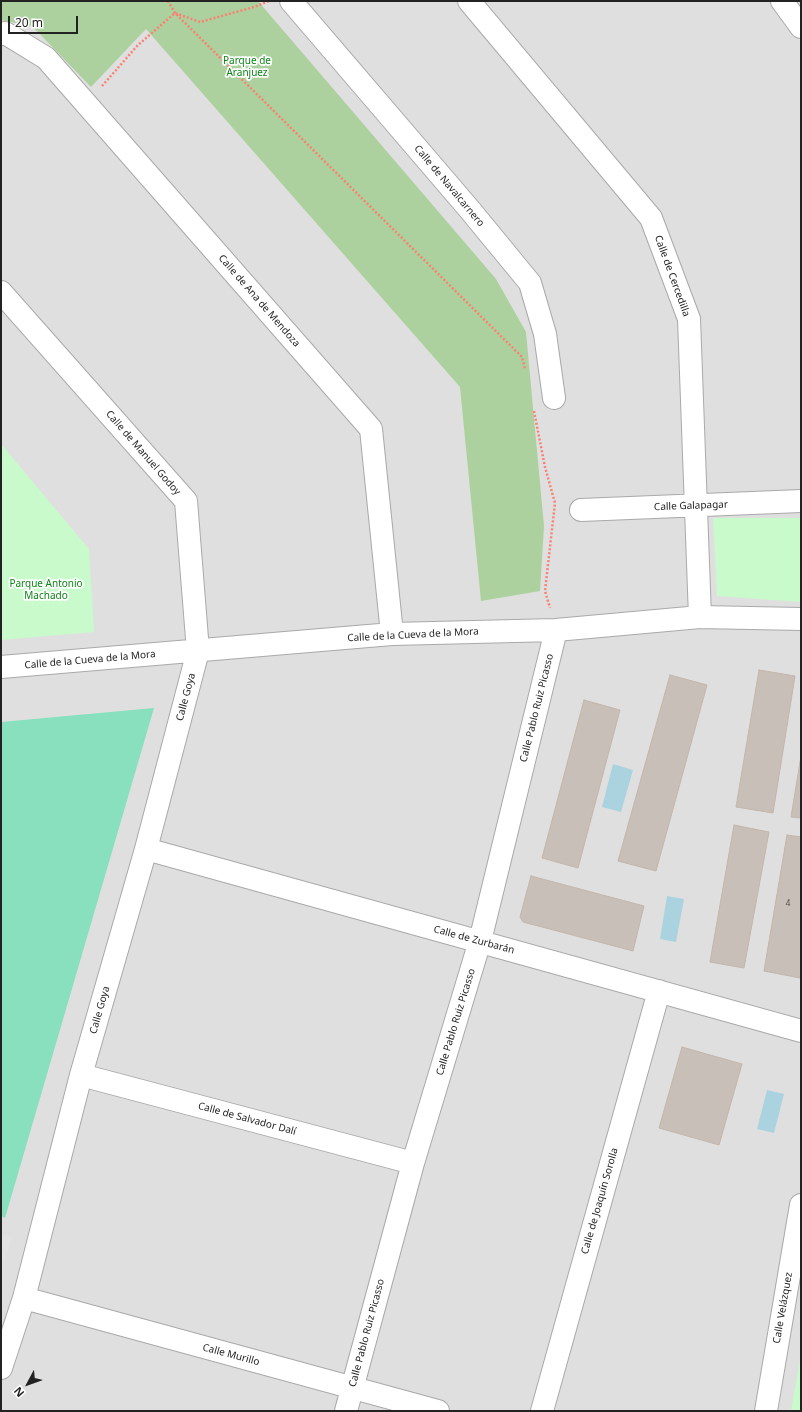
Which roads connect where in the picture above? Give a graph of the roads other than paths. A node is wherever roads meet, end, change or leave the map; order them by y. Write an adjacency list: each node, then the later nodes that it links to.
1 (291, 1): 7 (street, Calle de Navalcarnero)
2 (469, 1): 9 (street, Calle de Cercedilla)
3 (782, 1): 4 (street)
4 (801, 27)
5 (1, 34): 14 (street, Calle de Ana de Mendoza)
6 (1, 292): 15 (street, Calle de Manuel Godoy)
7 (554, 398)
8 (801, 501): 9 (street, Calle Galapagar)
9 (696, 506): 10 (street, Calle Galapagar); 11 (street, Calle de Cercedilla)
10 (581, 510)
11 (700, 617): 12 (street, Calle de la Cueva de la Mora); 13 (street, Calle de la Cueva de la Mora)
12 (801, 619)
13 (556, 630): 14 (street, Calle de la Cueva de la Mora); 18 (street, Calle Pablo Ruiz Picasso)
14 (392, 634): 15 (street, Calle de la Cueva de la Mora)
15 (198, 651): 16 (street, Calle de la Cueva de la Mora); 17 (street, Calle Goya)
16 (1, 667)
17 (146, 849): 18 (street, Calle de Zurbarán); 21 (street, Calle Goya)
18 (480, 941): 19 (street, Calle de Zurbarán); 22 (street, Calle Pablo Ruiz Picasso)
19 (659, 991): 20 (street, Calle de Zurbarán); 29 (street, Calle de Joaquín Sorolla)
20 (801, 1031)
21 (81, 1074): 22 (street, Calle de Salvador Dalí); 24 (street, Calle Goya)
22 (413, 1162): 26 (street, Calle Pablo Ruiz Picasso)
23 (801, 1205): 30 (street, Calle Velázquez)
24 (24, 1298): 25 (street, Calle Goya); 26 (street, Calle Murillo)
25 (1, 1368)
26 (352, 1388): 27 (street, Calle Pablo Ruiz Picasso); 28 (street, Calle Murillo)
27 (346, 1411)
28 (438, 1411)
29 (542, 1411)
30 (766, 1411)

